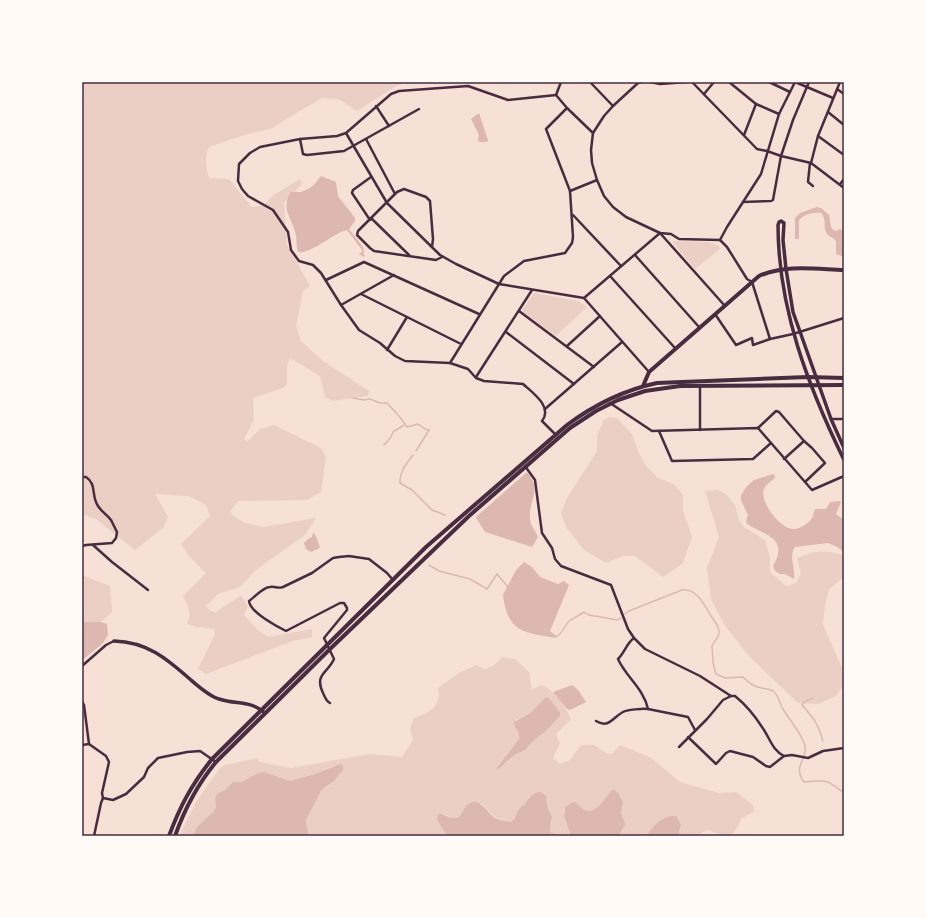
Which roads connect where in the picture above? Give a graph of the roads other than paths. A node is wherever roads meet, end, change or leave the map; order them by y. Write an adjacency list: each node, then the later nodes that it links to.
1 (561, 82): 18 (street)
2 (590, 82): 22 (street)
3 (642, 82): 22 (street)
4 (650, 82): 5 (street)
5 (687, 82)
6 (692, 82): 16 (street)
7 (714, 82): 16 (street)
8 (728, 82): 20 (street)
9 (769, 82): 15 (street)
10 (795, 82): 13 (street); 15 (street)
11 (809, 82): 13 (street)
12 (840, 82): 14 (street)
13 (806, 88): 19 (street); 38 (street)
14 (837, 89): 17 (street); 19 (street)
15 (790, 92): 26 (street)
16 (704, 94): 31 (street)
17 (844, 94)
18 (556, 95): 21 (street); 24 (street)
19 (833, 98): 25 (street)
20 (756, 104): 26 (street); 31 (street)
21 (376, 106): 28 (street); 29 (street)
22 (614, 106): 30 (street)
23 (419, 108): 28 (street)
24 (567, 108): 30 (street); 46 (street)
25 (828, 112): 27 (street); 32 (street)
26 (779, 114): 36 (street)
27 (844, 125)
28 (389, 126): 34 (street)
29 (346, 133): 33 (street); 35 (street)
30 (593, 133): 42 (street)
31 (744, 135): 36 (street)
32 (818, 136): 37 (street); 39 (street)
33 (300, 139): 35 (street); 64 (street)
34 (366, 139): 35 (street); 47 (street)
35 (353, 146): 40 (street)
36 (767, 151): 38 (street); 48 (street)
37 (844, 155)
38 (781, 156): 39 (street); 48 (street)
39 (810, 163): 43 (street); 44 (street)
40 (371, 176): 49 (street); 51 (street)
41 (844, 179): 43 (street)
42 (596, 180): 46 (street); 52 (street)
43 (840, 184): 45 (street)
44 (813, 186)
45 (844, 188)
46 (570, 191): 50 (street)
47 (395, 194): 49 (street); 54 (street)
48 (742, 202): 53 (street)
49 (387, 203): 51 (street); 54 (street)
50 (572, 215): 58 (street); 66 (street)
51 (370, 219): 56 (street); 56 (street)
52 (660, 233): 53 (street); 55 (street); 71 (street)
53 (720, 240): 65 (street)
54 (432, 247): 57 (street)
55 (635, 255): 58 (street); 78 (street)
56 (409, 256): 57 (street)
57 (442, 257): 66 (street)
58 (620, 266): 63 (street)
59 (786, 269): 60 (main road); 60 (street); 61 (main road); 80 (street)
60 (780, 270): 65 (main road); 81 (street)
61 (844, 270)
62 (395, 275): 64 (street); 68 (street); 73 (street)
63 (610, 276): 69 (street); 86 (street)
64 (326, 280): 70 (street)
65 (752, 282): 71 (main road); 82 (street)
66 (499, 284): 67 (street); 73 (street)
67 (532, 290): 69 (street); 72 (street)
68 (361, 294): 70 (street); 76 (street)
69 (584, 298): 75 (street)
70 (341, 305): 87 (street)
71 (725, 306): 74 (main road)
72 (519, 311): 79 (street); 85 (street)
73 (479, 314): 84 (street)
74 (715, 314): 78 (main road); 82 (street)
75 (600, 316): 83 (street); 85 (street)
76 (407, 317): 84 (street); 87 (street)
77 (844, 318): 80 (street)
78 (699, 327): 86 (main road)
79 (506, 332): 92 (street); 95 (street)
80 (800, 332): 81 (street); 93 (street)
81 (793, 334): 82 (street); 91 (street)
82 (770, 339)
83 (622, 342): 89 (street); 90 (street)
84 (461, 344): 88 (street)
85 (567, 346): 89 (street)
86 (675, 348): 90 (main road)
87 (387, 350): 88 (street)
88 (450, 363): 92 (street)
89 (594, 367): 95 (street)
90 (649, 372): 98 (main road)
91 (808, 377): 93 (main road); 96 (street); 98 (main road)
92 (476, 378): 103 (street)
93 (816, 378): 94 (main road); 100 (street)
94 (844, 378)
95 (574, 384): 103 (street)
96 (811, 385): 99 (main road); 100 (main road); 114 (street)
97 (844, 385): 100 (main road)
98 (643, 386): 101 (main road)
99 (700, 386): 102 (main road); 107 (street)
100 (819, 386): 104 (street)
101 (608, 399): 102 (street); 109 (main road)
102 (611, 404): 108 (street); 109 (main road)
103 (545, 409): 109 (street)
104 (832, 419): 105 (street); 112 (street)
105 (844, 419)
106 (758, 428): 107 (street); 110 (street); 111 (street)
107 (700, 430): 108 (street)
108 (659, 431): 111 (street)
109 (558, 436): 115 (main road)
110 (804, 442): 113 (street); 118 (street)
111 (771, 443): 113 (street)
112 (844, 448)
113 (784, 459): 118 (street)
114 (844, 460)
115 (524, 465): 121 (main road); 123 (street); 126 (main road)
116 (844, 476): 118 (street)
117 (82, 477): 119 (street)
118 (805, 482)
119 (93, 544): 120 (street); 122 (street)
120 (82, 546)
121 (393, 580): 125 (main road); 125 (street)
122 (148, 590)
123 (634, 638): 128 (street); 131 (street)
124 (114, 641): 127 (street); 132 (street)
125 (328, 644): 126 (street); 132 (main road)
126 (330, 649): 130 (street); 133 (main road)
127 (82, 666)
128 (731, 696): 135 (street); 141 (street)
129 (82, 701): 137 (street)
130 (330, 703)
131 (648, 709): 134 (street); 135 (street)
132 (261, 710): 133 (street); 142 (main road)
133 (265, 713): 142 (main road)
134 (596, 721)
135 (696, 730): 136 (street)
136 (688, 737): 139 (street); 141 (street)
137 (90, 744): 138 (street); 143 (street)
138 (82, 745)
139 (679, 746)
140 (844, 748): 141 (street)
141 (784, 756)
142 (214, 760): 143 (street); 145 (main road); 146 (main road)
143 (103, 798): 144 (street)
144 (94, 836)
145 (170, 836)
146 (175, 836)

